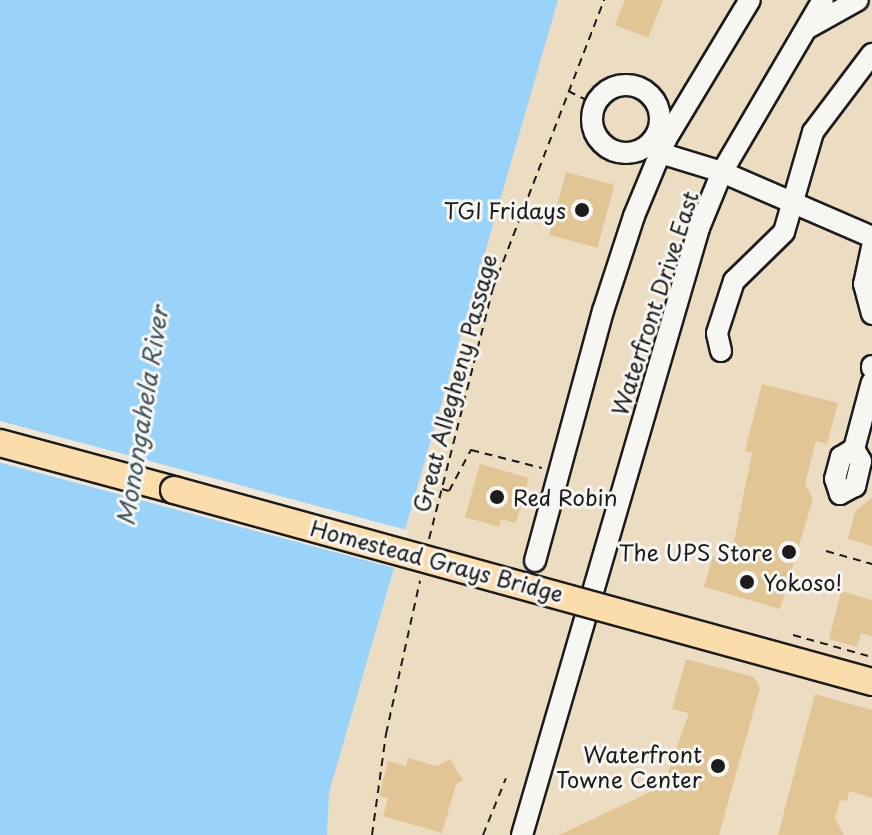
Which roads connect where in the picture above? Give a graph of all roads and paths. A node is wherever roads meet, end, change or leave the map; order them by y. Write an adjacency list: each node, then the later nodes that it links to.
1 (604, 0): 7 (path, Great Allegheny Passage)
2 (750, 0): 9 (street)
3 (823, 0): 5 (street, Waterfront Drive East)
4 (858, 0): 5 (street)
5 (805, 30): 10 (street, Waterfront Drive East)
6 (872, 54): 11 (street)
7 (567, 90): 8 (path); 20 (path, Great Allegheny Passage)
8 (595, 104): 9 (street); 9 (street)
9 (661, 142): 10 (street); 19 (street)
10 (722, 172): 11 (street); 26 (street, Waterfront Drive East)
11 (794, 203): 12 (street); 15 (street)
12 (872, 237)
13 (872, 247): 14 (street)
14 (872, 314)
15 (721, 351)
16 (872, 382): 18 (street)
17 (0, 443): 30 (main road, Homestead Grays Bridge, bridge)
18 (854, 449)
19 (559, 472): 20 (path); 23 (street)
20 (441, 489): 21 (path, Great Allegheny Passage)
21 (428, 544)
22 (826, 551): 24 (path)
23 (535, 561)
24 (872, 564)
25 (422, 571): 32 (path)
26 (591, 594): 29 (street); 34 (street, Waterfront Drive East)
27 (793, 635): 28 (path)
28 (872, 657)
29 (872, 671)
30 (872, 682)
31 (506, 778): 33 (path)
32 (372, 835)
33 (483, 835)
34 (522, 835)

